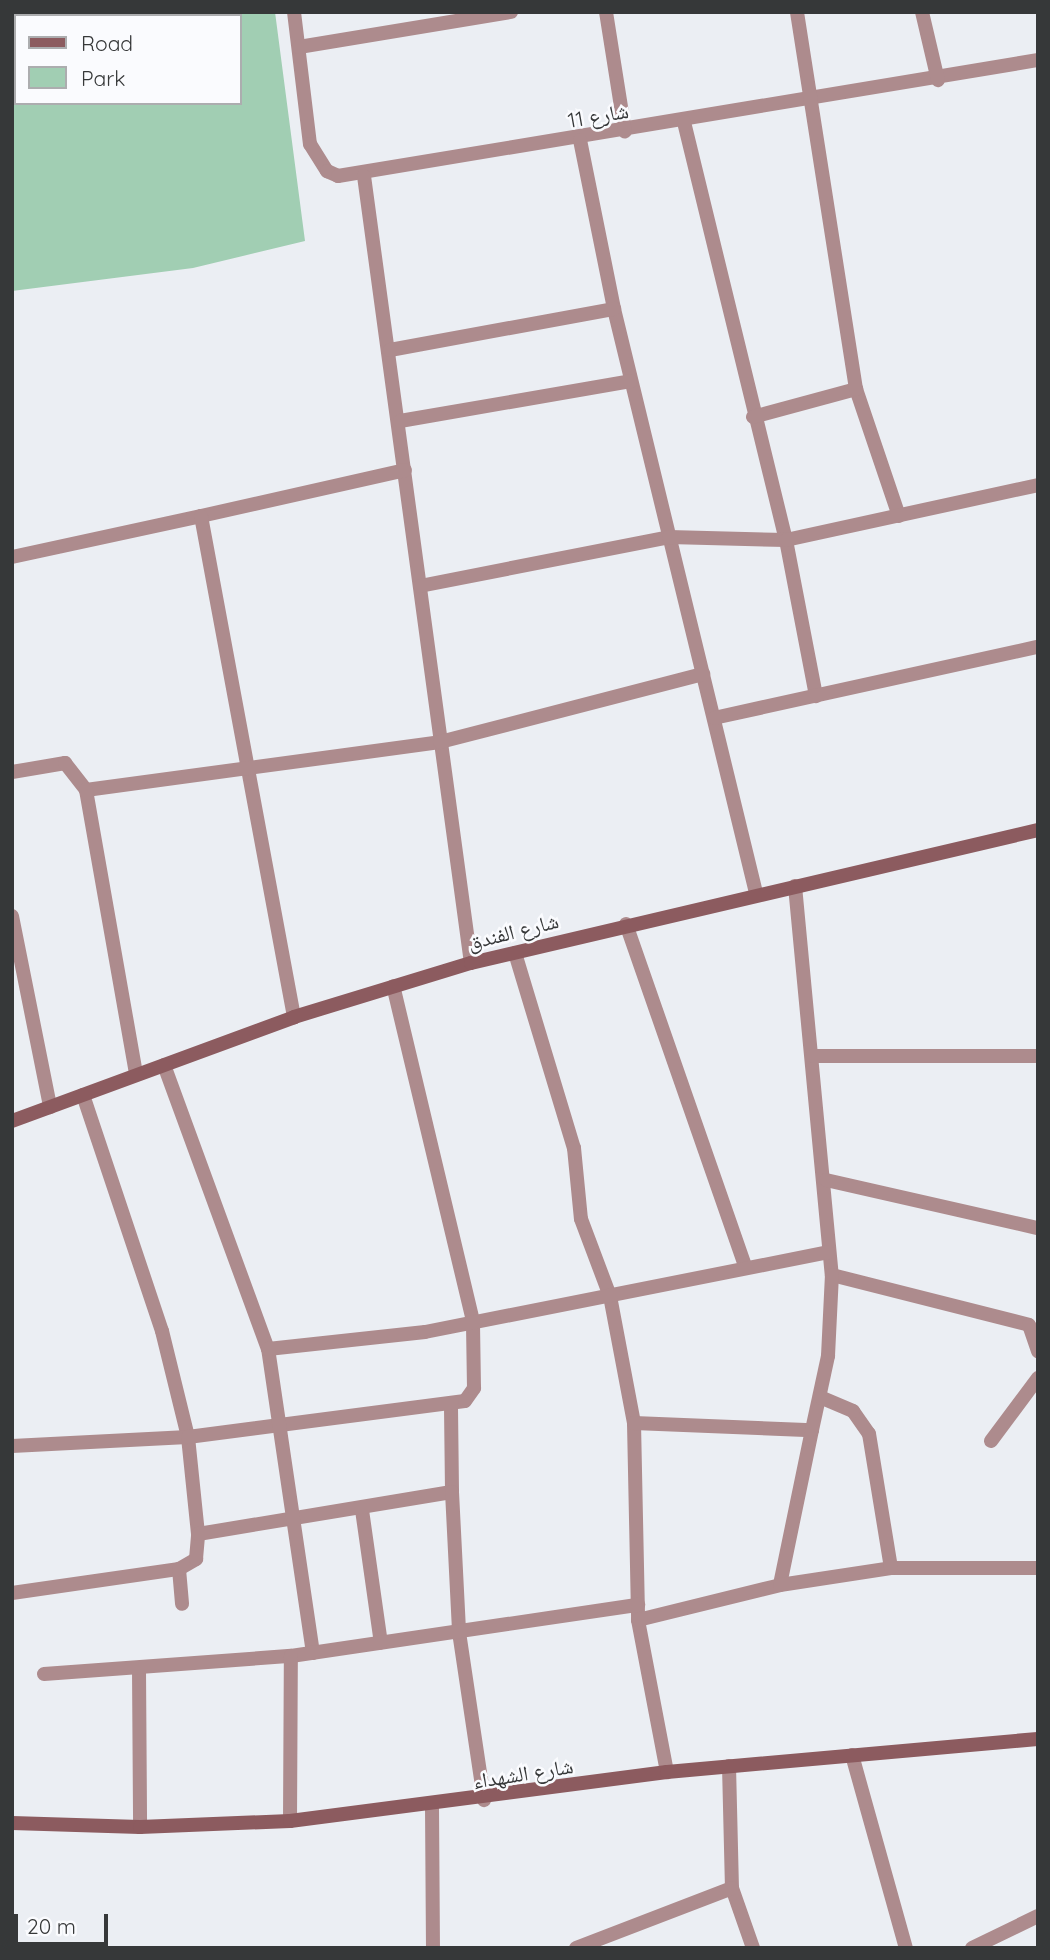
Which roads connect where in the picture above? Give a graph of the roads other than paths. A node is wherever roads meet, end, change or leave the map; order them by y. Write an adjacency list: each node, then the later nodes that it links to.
1 (294, 12): 6 (street, شارع 11)
2 (511, 12): 6 (street)
3 (606, 12): 11 (street)
4 (797, 12): 9 (street)
5 (922, 12): 8 (street)
6 (299, 47): 13 (street, شارع 11)
7 (1038, 60): 8 (street, شارع 11)
8 (938, 80): 9 (street, شارع 11)
9 (809, 99): 10 (street, شارع 11); 17 (street)
10 (684, 122): 11 (street, شارع 11); 18 (street)
11 (625, 132): 12 (street, شارع 11)
12 (580, 140): 13 (street, شارع 11); 14 (street)
13 (365, 176): 15 (street)
14 (614, 309): 15 (street); 16 (street)
15 (390, 350): 19 (street)
16 (631, 381): 19 (street); 24 (street)
17 (856, 389): 18 (street); 23 (street)
18 (753, 417): 25 (street)
19 (400, 421): 20 (street)
20 (405, 470): 22 (street); 27 (street)
21 (1038, 485): 23 (street)
22 (201, 516): 26 (street); 33 (street)
23 (900, 516): 25 (street)
24 (669, 537): 25 (street); 27 (street); 29 (street)
25 (786, 540): 30 (street)
26 (12, 557)
27 (420, 586): 32 (street)
28 (1038, 648): 30 (street)
29 (703, 674): 31 (street); 32 (street)
30 (816, 696): 31 (street)
31 (714, 718): 38 (street)
32 (440, 741): 33 (street); 42 (street)
33 (244, 766): 35 (street); 44 (street)
34 (12, 772): 35 (street)
35 (86, 790): 48 (street)
36 (1038, 830): 37 (street, شارع الفندق)
37 (795, 886): 38 (street, شارع الفندق); 45 (street)
38 (756, 893): 40 (street, شارع الفندق)
39 (12, 916): 50 (street)
40 (626, 924): 41 (street, شارع الفندق); 55 (street)
41 (515, 954): 42 (street, شارع الفندق); 57 (street)
42 (471, 963): 43 (street, شارع الفندق)
43 (393, 986): 44 (street, شارع الفندق); 58 (street)
44 (294, 1017): 47 (street, شارع الفندق)
45 (813, 1056): 46 (street); 52 (street)
46 (1038, 1056)
47 (164, 1065): 48 (street, شارع الفندق); 60 (street)
48 (136, 1075): 49 (street, شارع الفندق)
49 (83, 1095): 50 (street, شارع الفندق); 68 (street)
50 (50, 1107): 51 (street, شارع الفندق)
51 (12, 1121)
52 (826, 1180): 53 (street); 54 (street)
53 (1038, 1228)
54 (828, 1252): 55 (street); 56 (street)
55 (746, 1268): 57 (street)
56 (832, 1275): 59 (street); 63 (street)
57 (610, 1296): 58 (street); 66 (street)
58 (473, 1321): 60 (street); 64 (street)
59 (1033, 1326): 61 (street)
60 (268, 1349): 65 (street)
61 (1038, 1351)
62 (1038, 1378): 69 (street)
63 (822, 1398): 67 (street); 75 (street)
64 (451, 1408): 65 (street); 71 (street)
65 (281, 1423): 68 (street); 73 (street)
66 (634, 1423): 67 (street); 81 (street)
67 (812, 1430): 78 (street)
68 (188, 1437): 70 (street); 74 (street)
69 (991, 1441)
70 (12, 1446)
71 (452, 1492): 72 (street); 82 (street)
72 (362, 1510): 73 (street); 83 (street)
73 (292, 1523): 74 (street); 84 (street)
74 (198, 1534): 77 (street)
75 (891, 1568): 76 (street); 78 (street)
76 (1038, 1568)
77 (179, 1569): 79 (street); 80 (street)
78 (779, 1585): 81 (street)
79 (12, 1593)
80 (182, 1604)
81 (638, 1613): 82 (street); 91 (street)
82 (459, 1632): 83 (street); 92 (street)
83 (381, 1643): 84 (street)
84 (313, 1653): 85 (street)
85 (291, 1656): 86 (street); 94 (street)
86 (139, 1670): 87 (street); 96 (street)
87 (44, 1674)
88 (1038, 1739): 89 (street, شارع الشهداء)
89 (852, 1755): 90 (street, شارع الشهداء); 102 (street)
90 (729, 1766): 91 (street, شارع الشهداء); 97 (street)
91 (667, 1772): 92 (street, شارع الشهداء)
92 (484, 1800): 93 (street, شارع الشهداء)
93 (432, 1807): 94 (street, شارع الشهداء); 99 (street)
94 (289, 1821): 96 (street, شارع الشهداء)
95 (12, 1822): 96 (street, شارع الشهداء)
96 (140, 1827)
97 (732, 1888): 100 (street); 101 (street)
98 (1038, 1916): 103 (street)
99 (433, 1948)
100 (576, 1948)
101 (753, 1948)
102 (906, 1948)
103 (972, 1948)

